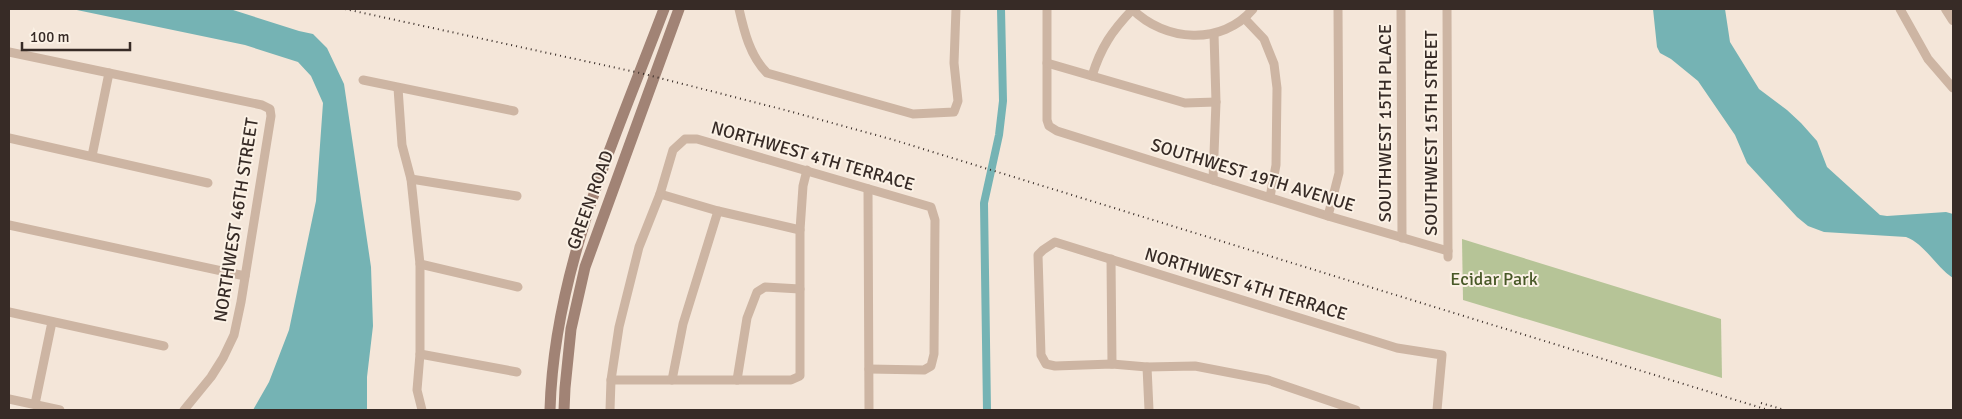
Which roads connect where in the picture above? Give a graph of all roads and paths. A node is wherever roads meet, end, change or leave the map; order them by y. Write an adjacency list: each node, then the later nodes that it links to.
1 (664, 9): 62 (main road, GREEN ROAD)
2 (679, 9): 63 (main road, GREEN ROAD)
3 (738, 9): 4 (street)
4 (956, 9)
5 (1047, 9): 17 (street)
6 (1132, 9): 15 (street); 19 (street)
7 (1253, 9): 13 (street)
8 (1338, 9): 36 (street)
9 (1401, 9): 39 (street, SOUTHWEST 15TH PLACE)
10 (1447, 9): 40 (street, SOUTHWEST 15TH STREET)
11 (1900, 9): 22 (street)
12 (1946, 9): 14 (street)
13 (1245, 19): 15 (street); 34 (street)
14 (1953, 20)
15 (1214, 34): 23 (street)
16 (9, 52): 18 (street)
17 (1047, 63): 19 (street); 29 (street, SOUTHWEST 19TH AVENUE)
18 (109, 73): 26 (street); 43 (street, NORTHWEST 46TH STREET)
19 (1092, 76): 23 (street)
20 (363, 80): 21 (street)
21 (398, 88): 24 (street); 28 (street)
22 (1953, 88)
23 (1216, 102): 29 (street)
24 (514, 111)
25 (9, 138): 26 (street)
26 (92, 156): 30 (street)
27 (807, 170): 31 (street, NORTHWEST 4TH TERRACE); 32 (street, NORTHWEST 4TH TERRACE); 38 (street)
28 (411, 179): 33 (street); 42 (street)
29 (1213, 180): 34 (street, SOUTHWEST 19TH AVENUE)
30 (208, 183)
31 (868, 189): 52 (street); 52 (street, NORTHWEST 4TH TERRACE)
32 (660, 194): 35 (street); 54 (street)
33 (517, 196)
34 (1270, 197): 36 (street, SOUTHWEST 19TH AVENUE)
35 (718, 211): 38 (street); 55 (street)
36 (1328, 216): 39 (street, SOUTHWEST 19TH AVENUE)
37 (9, 225): 43 (street)
38 (800, 230): 45 (street)
39 (1402, 238): 40 (street, SOUTHWEST 19TH AVENUE)
40 (1448, 254)
41 (1111, 259): 50 (street); 50 (street, NORTHWEST 4TH TERRACE); 68 (street, NORTHWEST 4TH TERRACE)
42 (420, 264): 44 (street); 49 (street)
43 (245, 276): 60 (street, NORTHWEST 46TH STREET)
44 (518, 287)
45 (800, 290): 56 (street); 56 (street)
46 (9, 312): 47 (street)
47 (52, 322): 48 (street); 58 (street)
48 (164, 346)
49 (420, 354): 53 (street); 61 (street)
50 (1112, 364): 51 (street)
51 (1147, 367): 66 (street); 67 (street)
52 (869, 369): 65 (street)
53 (517, 372)
54 (611, 380): 55 (street); 64 (street)
55 (672, 380): 56 (street)
56 (736, 380)
57 (9, 399): 58 (street)
58 (34, 404): 59 (street)
59 (57, 410)
60 (184, 410)
61 (422, 410)
62 (550, 410)
63 (564, 410)
64 (610, 410)
65 (869, 410)
66 (1149, 410)
67 (1356, 410)
68 (1438, 410)

